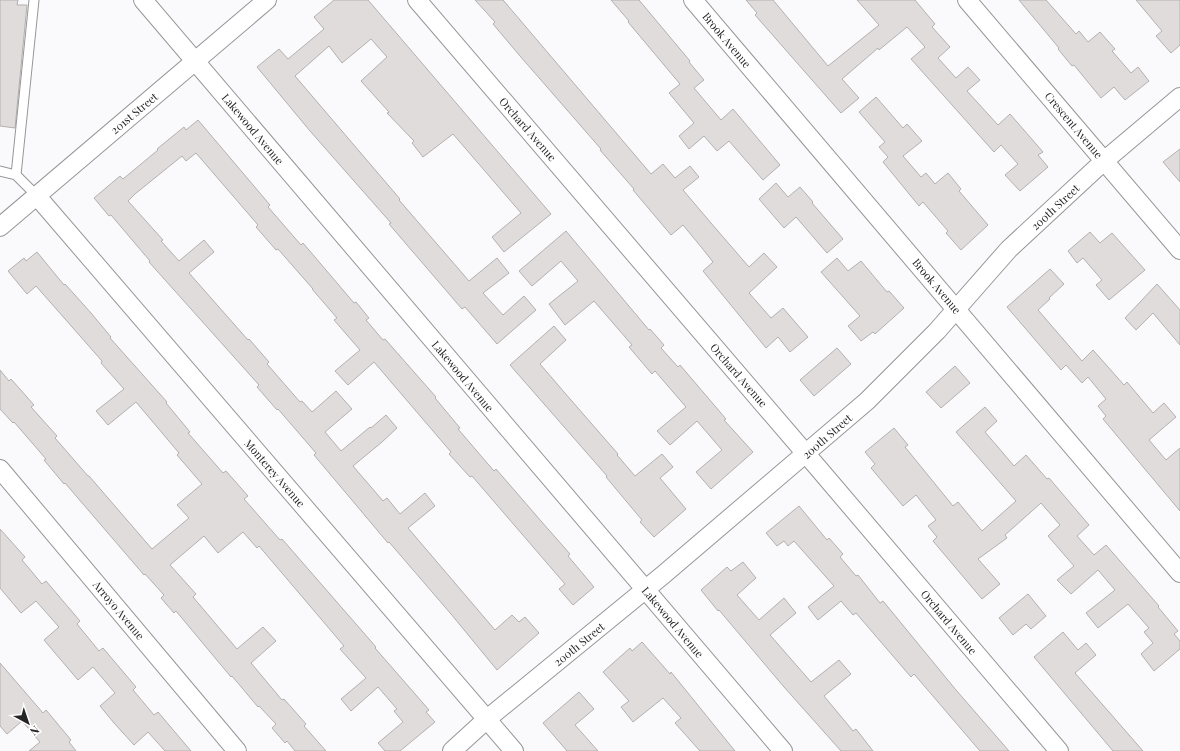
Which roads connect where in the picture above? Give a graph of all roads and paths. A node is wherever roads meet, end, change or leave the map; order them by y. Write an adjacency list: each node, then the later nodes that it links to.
1 (34, 0): 11 (lane)
2 (143, 0): 7 (street, Lakewood Avenue)
3 (267, 0): 7 (street, 201st Street)
4 (417, 0): 16 (street, Orchard Avenue)
5 (693, 0): 15 (street, Brook Avenue)
6 (967, 0): 9 (street, Crescent Avenue)
7 (196, 61): 12 (street, 201st Street); 19 (street, Lakewood Avenue)
8 (1180, 97): 9 (street, 200th Street)
9 (1104, 161): 14 (street, Crescent Avenue); 15 (street, 200th Street)
10 (0, 171): 11 (lane)
11 (16, 175): 12 (lane)
12 (36, 195): 13 (street, 201st Street); 20 (street, Monterey Avenue)
13 (0, 226)
14 (1180, 250)
15 (956, 309): 16 (street, 200th Street); 18 (street, Brook Avenue)
16 (806, 454): 19 (street, 200th Street); 25 (street, Orchard Avenue)
17 (0, 469): 21 (street, Arroyo Avenue)
18 (1180, 573)
19 (646, 590): 20 (street, 200th Street); 24 (street, Lakewood Avenue)
20 (487, 720): 22 (street, 200th Street); 23 (street, Monterey Avenue)
21 (237, 751)
22 (452, 751)
23 (514, 751)
24 (783, 751)
25 (1059, 751)

